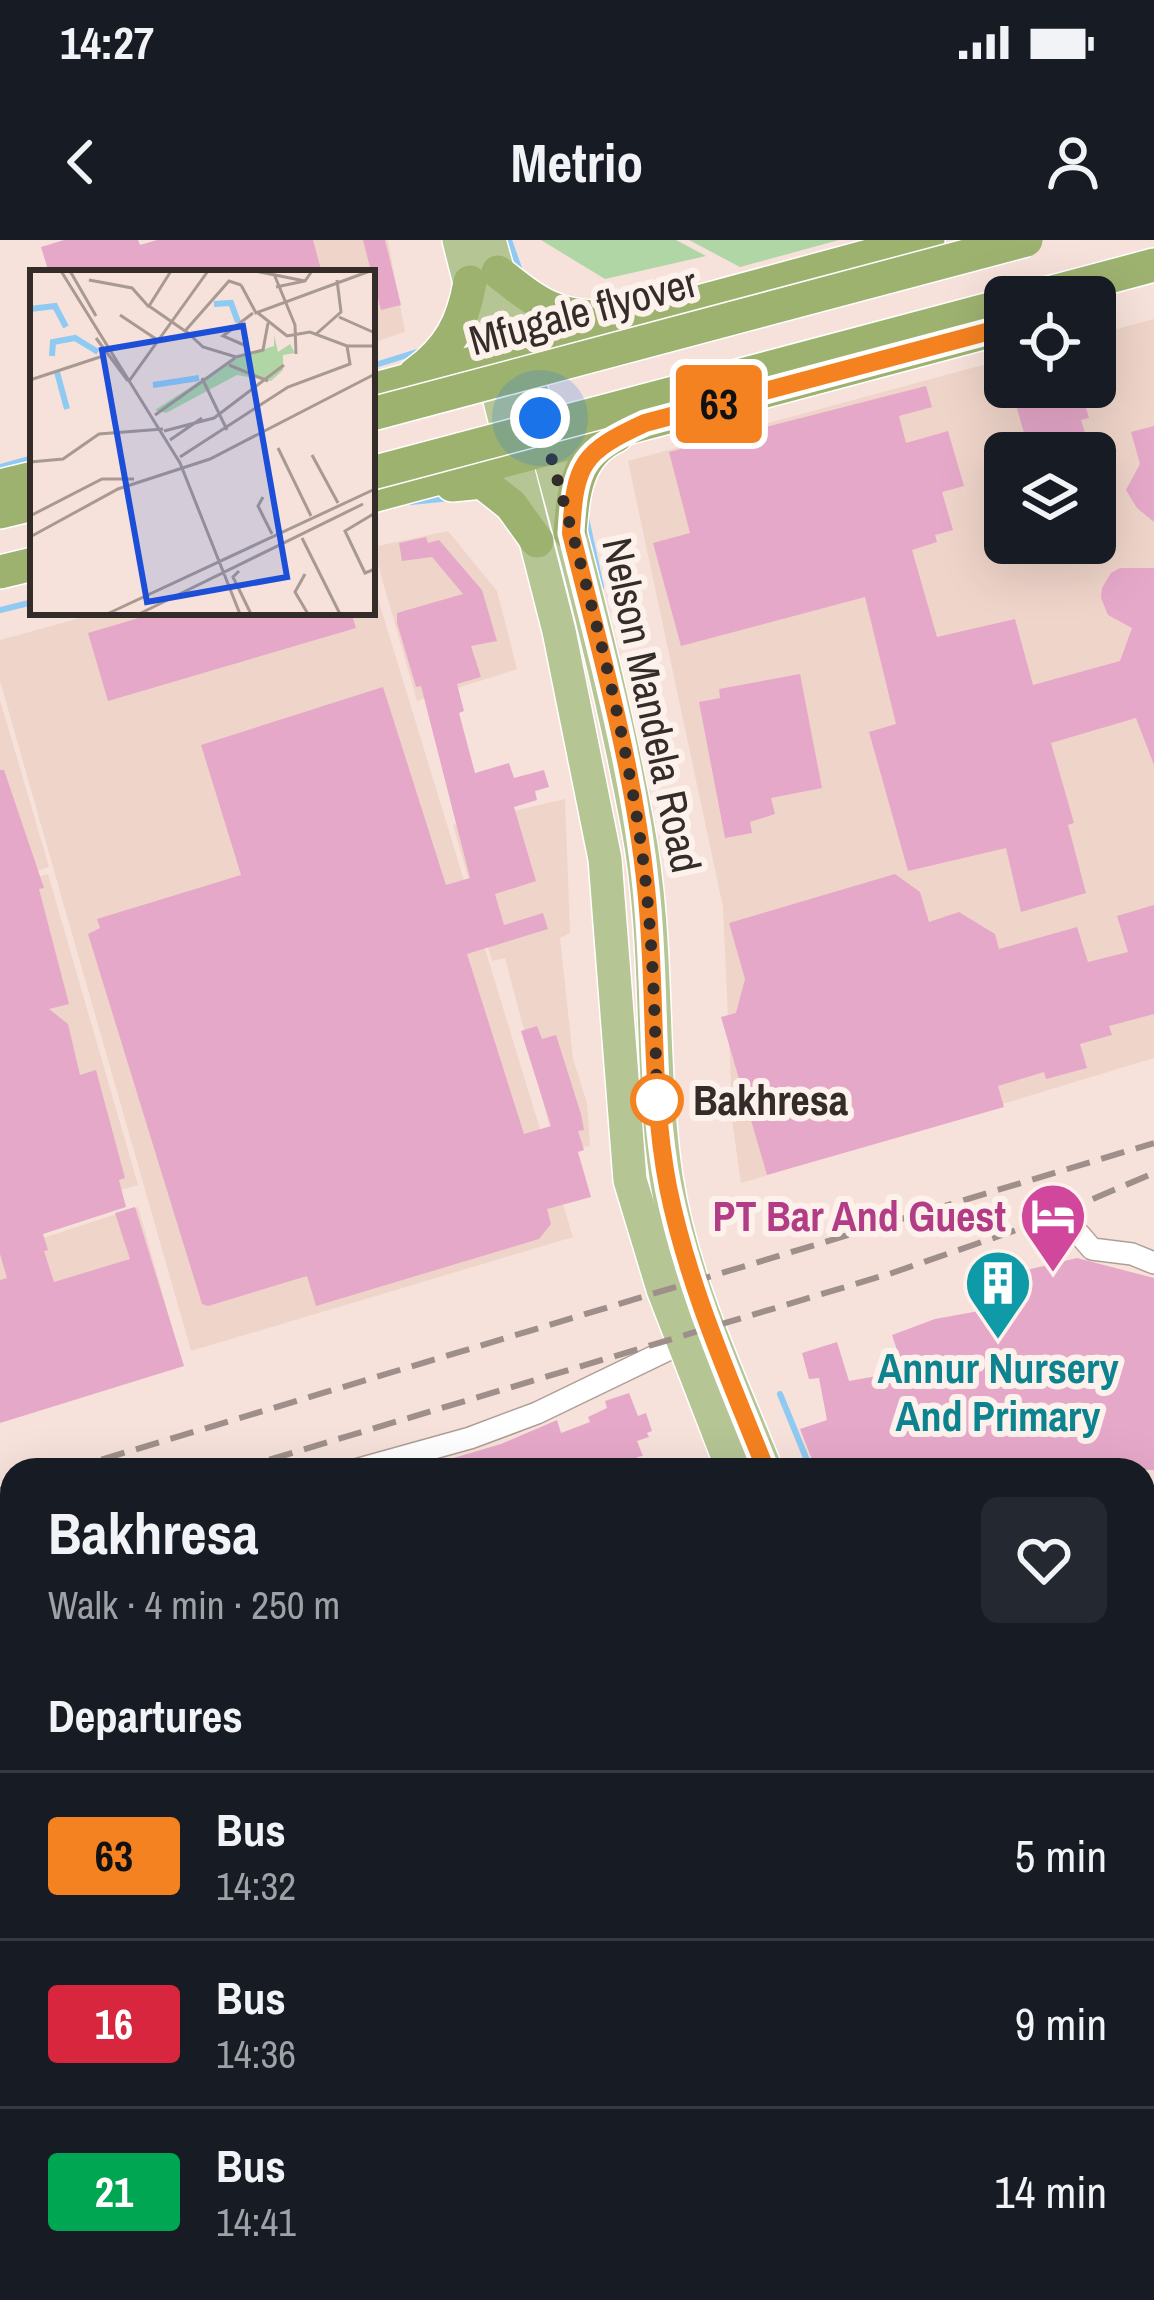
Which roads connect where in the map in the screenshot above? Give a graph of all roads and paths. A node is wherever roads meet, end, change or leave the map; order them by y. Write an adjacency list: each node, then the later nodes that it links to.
1 (459, 240): 4 (main road, Nelson Mandela Road)
2 (928, 240): 9 (highway)
3 (1027, 240): 13 (highway, Mfugale flyover, bridge)
4 (486, 265): 9 (highway); 11 (main road, Nelson Mandela Road); 12 (highway)
5 (1152, 273): 6 (highway); 7 (highway)
6 (1116, 280)
7 (1116, 292)
8 (984, 311): 19 (highway, bridge)
9 (658, 316): 11 (highway)
10 (984, 333): 14 (highway)
11 (505, 355): 12 (highway); 15 (main road, Nelson Mandela Road); 16 (main road, Nelson Mandela Road)
12 (388, 386)
13 (375, 413)
14 (645, 423): 15 (highway); 24 (highway)
15 (550, 451): 16 (highway); 24 (main road, Nelson Mandela Road)
16 (516, 459): 20 (highway); 25 (main road, Nelson Mandela Road)
17 (30, 479): 18 (highway)
18 (0, 486)
19 (375, 488)
20 (375, 488)
21 (375, 488): 25 (highway)
22 (30, 505): 23 (highway)
23 (0, 512)
24 (571, 533): 35 (main road, Nelson Mandela Road)
25 (537, 541): 32 (main road, Nelson Mandela Road)
26 (30, 565): 27 (highway)
27 (0, 572)
28 (30, 588): 29 (highway)
29 (0, 596)
30 (1079, 1234): 31 (street)
31 (1154, 1263)
32 (682, 1343): 33 (street); 34 (main road, Nelson Mandela Road)
33 (398, 1458)
34 (728, 1458)
35 (761, 1458)

